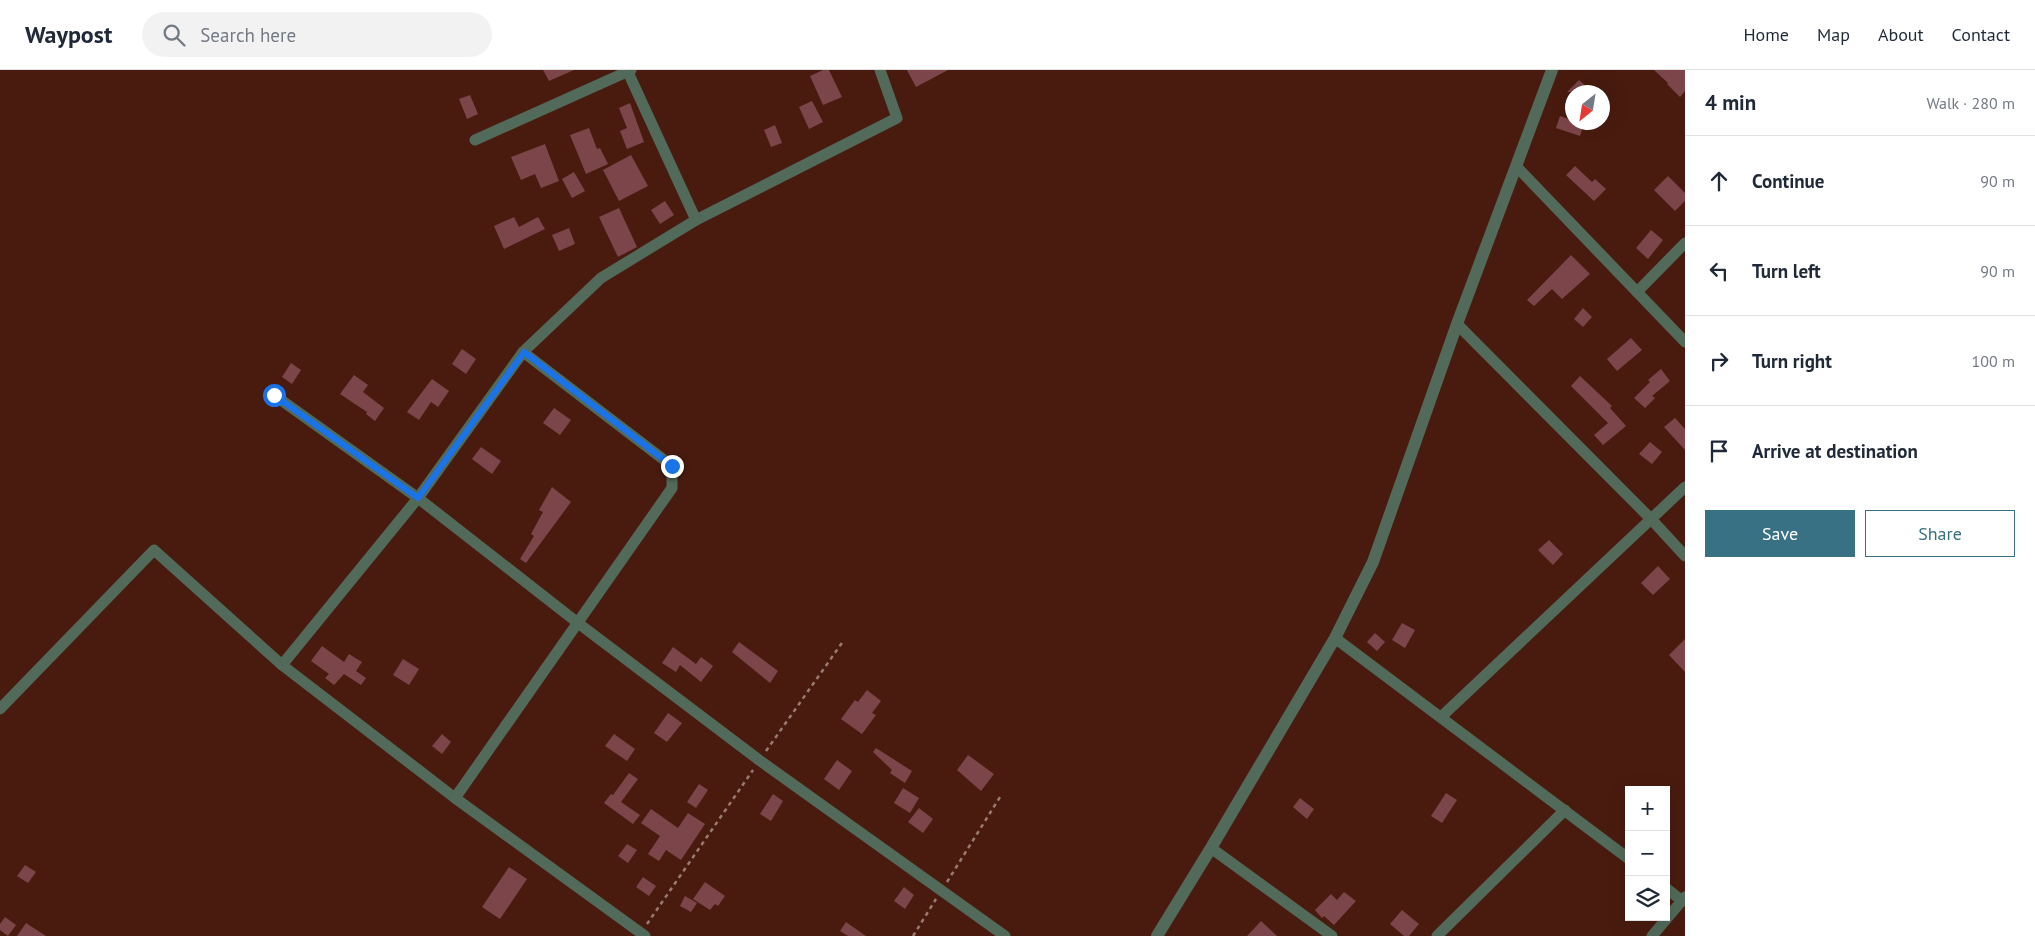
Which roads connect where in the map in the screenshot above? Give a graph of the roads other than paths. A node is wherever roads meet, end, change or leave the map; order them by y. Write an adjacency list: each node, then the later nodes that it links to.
1 (629, 70): 4 (street); 6 (street)
2 (880, 70): 6 (street)
3 (1552, 70): 5 (street)
4 (475, 140)
5 (1516, 166): 8 (street); 9 (street)
6 (696, 220): 11 (street)
7 (1685, 243): 8 (street)
8 (1637, 292): 10 (street)
9 (1457, 324): 15 (street); 18 (street)
10 (1685, 342)
11 (524, 352): 14 (street); 17 (street)
12 (274, 395): 14 (street)
13 (1685, 487): 15 (street)
14 (418, 498): 17 (street); 19 (street)
15 (1651, 519): 16 (street); 21 (street)
16 (1685, 556)
17 (578, 623): 22 (street); 29 (street)
18 (1336, 638): 21 (street); 24 (street)
19 (282, 665): 20 (street); 22 (street)
20 (0, 709)
21 (1441, 717): 23 (street)
22 (455, 798): 28 (street)
23 (1566, 810): 25 (street); 32 (street)
24 (1212, 848): 30 (street); 31 (street)
25 (1625, 856)
26 (1670, 891): 27 (street)
27 (1683, 899): 33 (street)
28 (643, 935)
29 (1005, 936)
30 (1157, 936)
31 (1332, 936)
32 (1437, 936)
33 (1652, 936)

